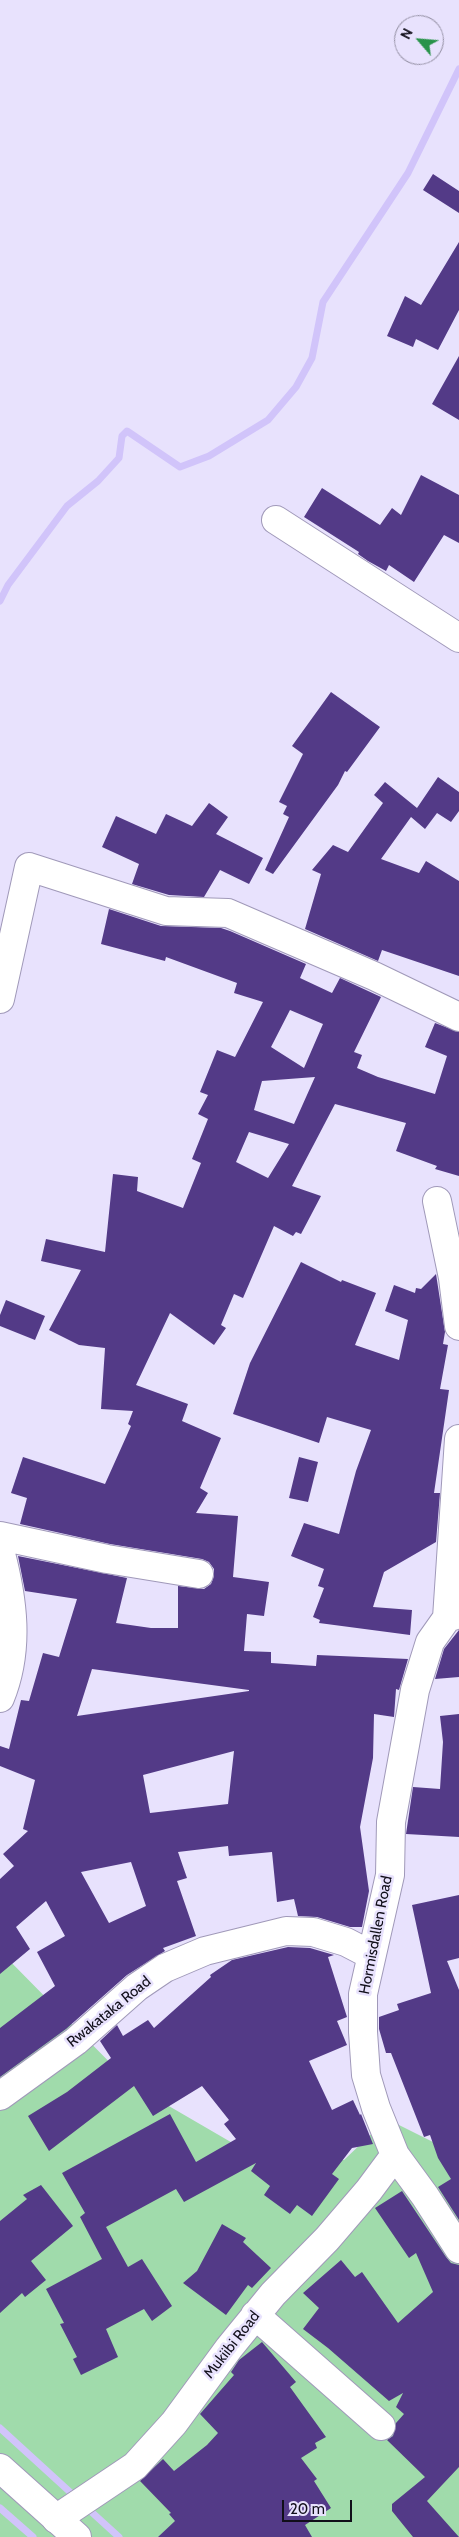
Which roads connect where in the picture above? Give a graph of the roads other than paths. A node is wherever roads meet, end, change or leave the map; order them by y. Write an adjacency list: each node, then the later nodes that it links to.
1 (276, 520): 2 (street)
2 (459, 638)
3 (0, 999): 4 (street)
4 (459, 1017)
5 (437, 1201): 6 (street)
6 (459, 1326)
7 (459, 1439): 11 (street)
8 (0, 1536): 10 (street)
9 (0, 1550): 12 (street)
10 (199, 1574)
11 (453, 1616): 13 (street, Hormisdallen Road)
12 (0, 1698)
13 (372, 1955): 14 (street, Rwakataka Road); 15 (street, Hormisdallen Road)
14 (0, 2096)
15 (395, 2156): 16 (street, Hormisdallen Road); 17 (street, Mukiibi Road)
16 (459, 2249)
17 (255, 2315): 18 (street); 20 (street, Mukiibi Road)
18 (381, 2426)
19 (0, 2468): 20 (street)
20 (56, 2519): 21 (street)
21 (76, 2537)

